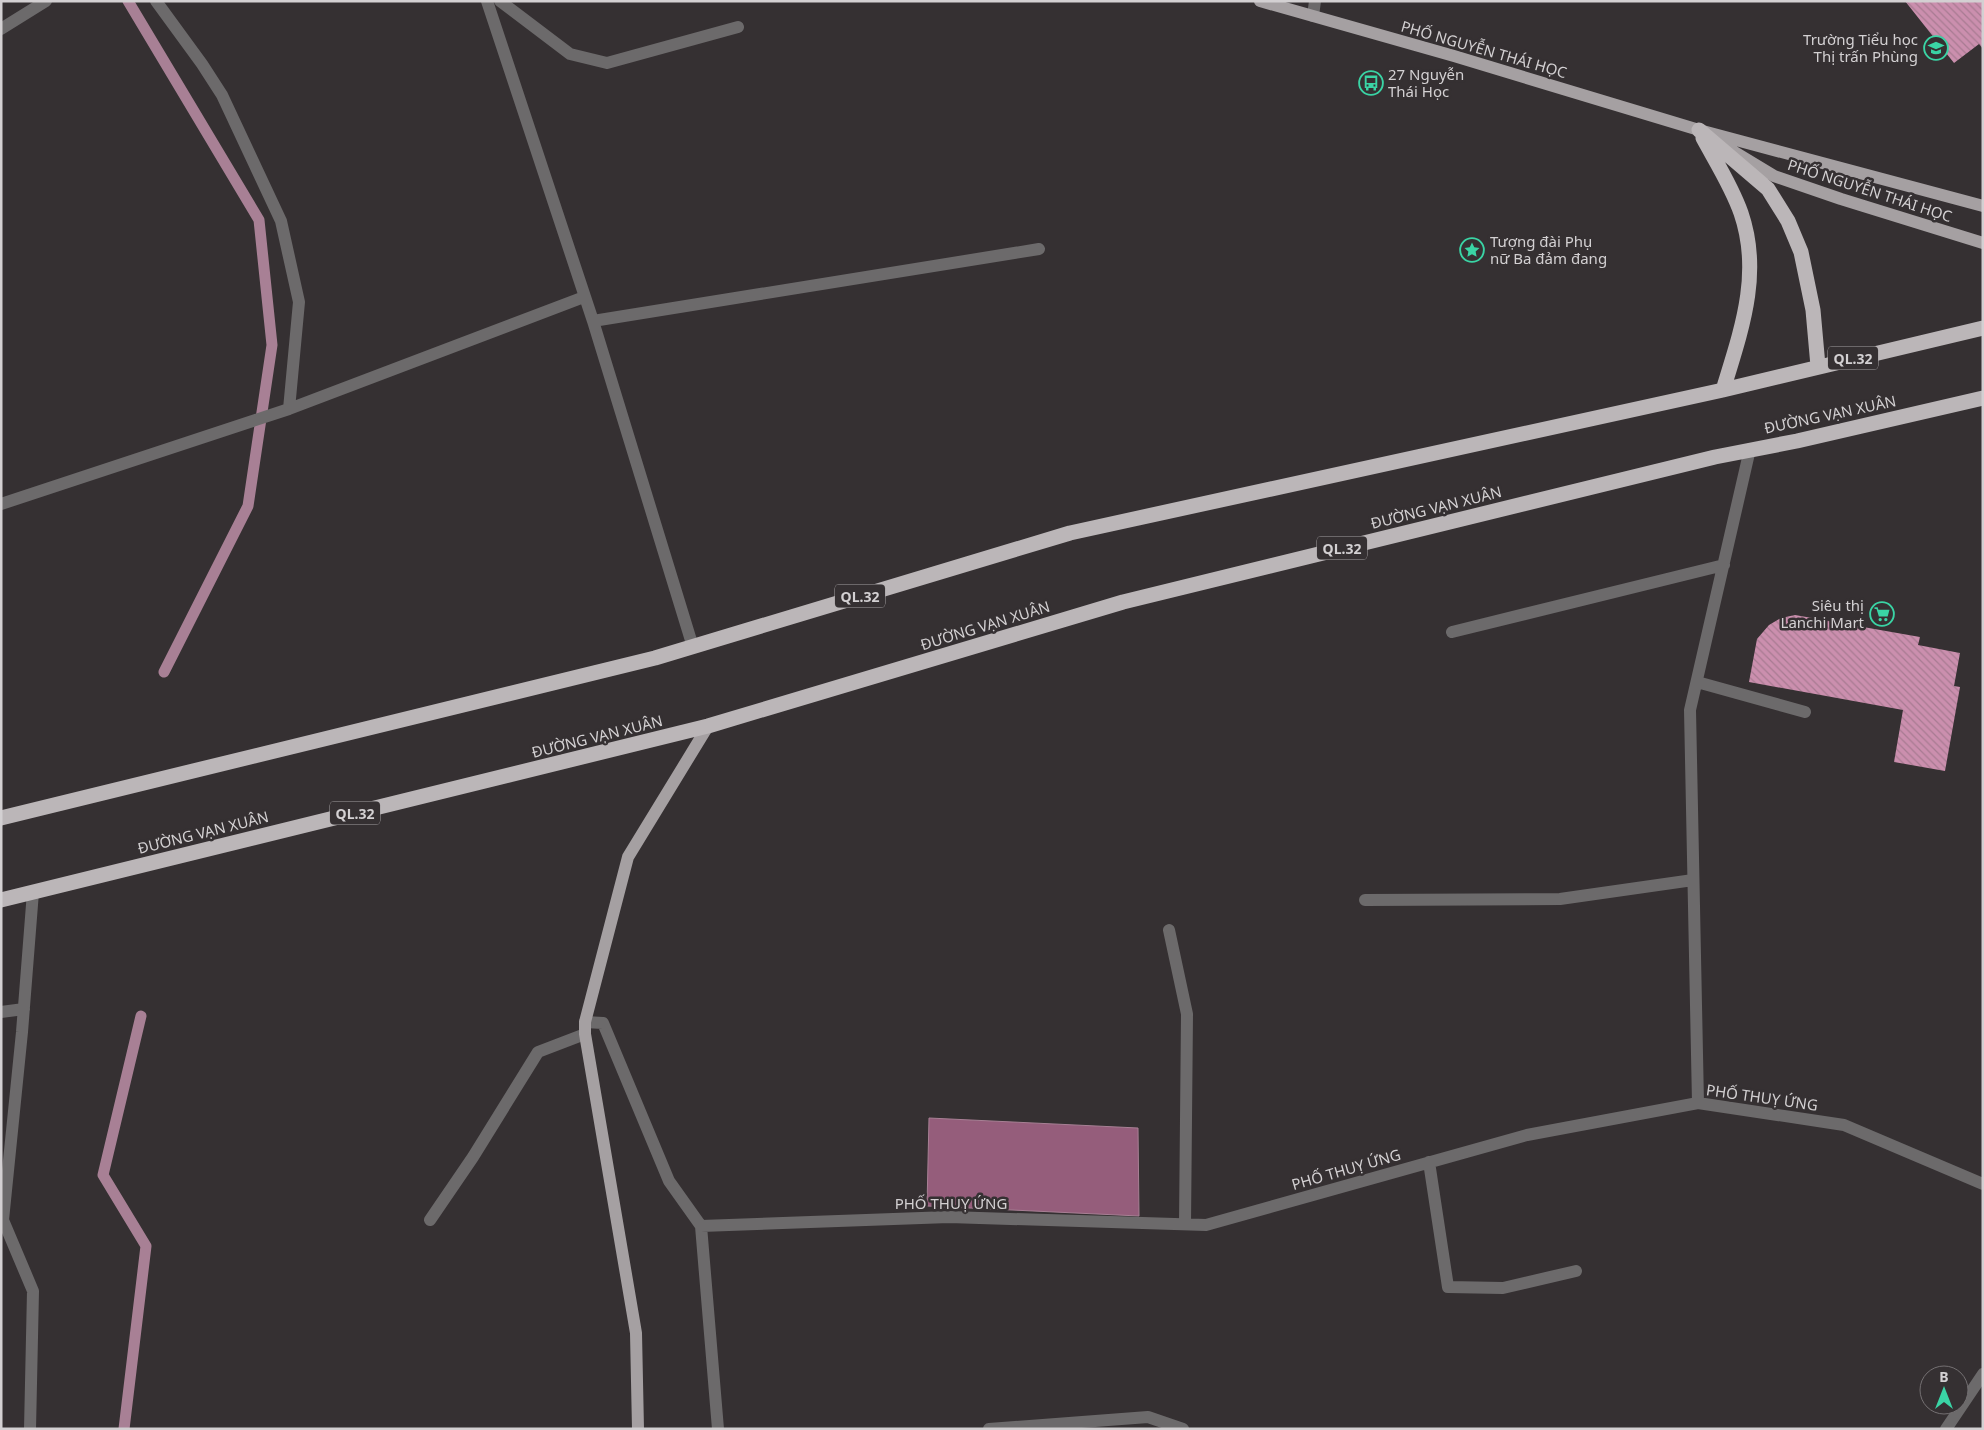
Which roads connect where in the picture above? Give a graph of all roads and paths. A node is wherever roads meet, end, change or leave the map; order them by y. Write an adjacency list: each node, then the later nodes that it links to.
1 (46, 1): 9 (street)
2 (156, 1): 20 (street)
3 (487, 1): 14 (street)
4 (500, 1): 8 (street)
5 (1260, 1): 7 (main road, PHỐ NGUYỄN THÁI HỌC)
6 (1316, 1): 7 (street)
7 (1313, 16): 10 (main road, PHỐ NGUYỄN THÁI HỌC)
8 (738, 27)
9 (1, 29)
10 (1699, 130): 11 (main road, PHỐ NGUYỄN THÁI HỌC); 12 (main road, PHỐ NGUYỄN THÁI HỌC); 17 (highway); 18 (highway)
11 (1983, 206)
12 (1983, 243)
13 (1039, 249): 15 (street)
14 (584, 297): 15 (street); 20 (street)
15 (592, 321): 25 (street)
16 (1983, 328): 17 (highway, QL.32)
17 (1818, 366): 18 (highway, QL.32)
18 (1723, 390): 25 (highway, QL.32)
19 (1983, 398): 21 (highway, ĐƯỜNG VẠN XUÂN / QL.32)
20 (289, 410): 22 (street)
21 (1750, 449): 23 (street); 28 (highway, ĐƯỜNG VẠN XUÂN / QL.32)
22 (1, 504)
23 (1724, 565): 24 (street); 26 (street)
24 (1452, 632)
25 (693, 647): 29 (highway, QL.32)
26 (1697, 682): 27 (street); 30 (street)
27 (1805, 712)
28 (708, 726): 31 (highway, ĐƯỜNG VẠN XUÂN / QL.32); 37 (main road)
29 (1, 818)
30 (1694, 880): 33 (street); 38 (street)
31 (33, 892): 32 (highway, ĐƯỜNG VẠN XUÂN / QL.32); 35 (street)
32 (1, 900)
33 (1365, 900)
34 (1169, 930): 43 (street)
35 (24, 1008): 36 (street); 42 (street)
36 (1, 1012)
37 (586, 1028): 41 (street); 44 (street); 48 (main road)
38 (1698, 1103): 39 (street, PHỐ THUỴ ỨNG); 40 (street, PHỐ THUỴ ỨNG)
39 (1429, 1162): 43 (street, PHỐ THUỴ ỨNG); 45 (street)
40 (1983, 1184)
41 (430, 1220)
42 (2, 1221): 47 (street)
43 (1185, 1224): 44 (street, PHỐ THUỴ ỨNG)
44 (701, 1226): 49 (street)
45 (1576, 1271)
46 (1983, 1374): 52 (street)
47 (30, 1429)
48 (638, 1429)
49 (718, 1429)
50 (988, 1429): 51 (street)
51 (1183, 1429)
52 (1946, 1429)

